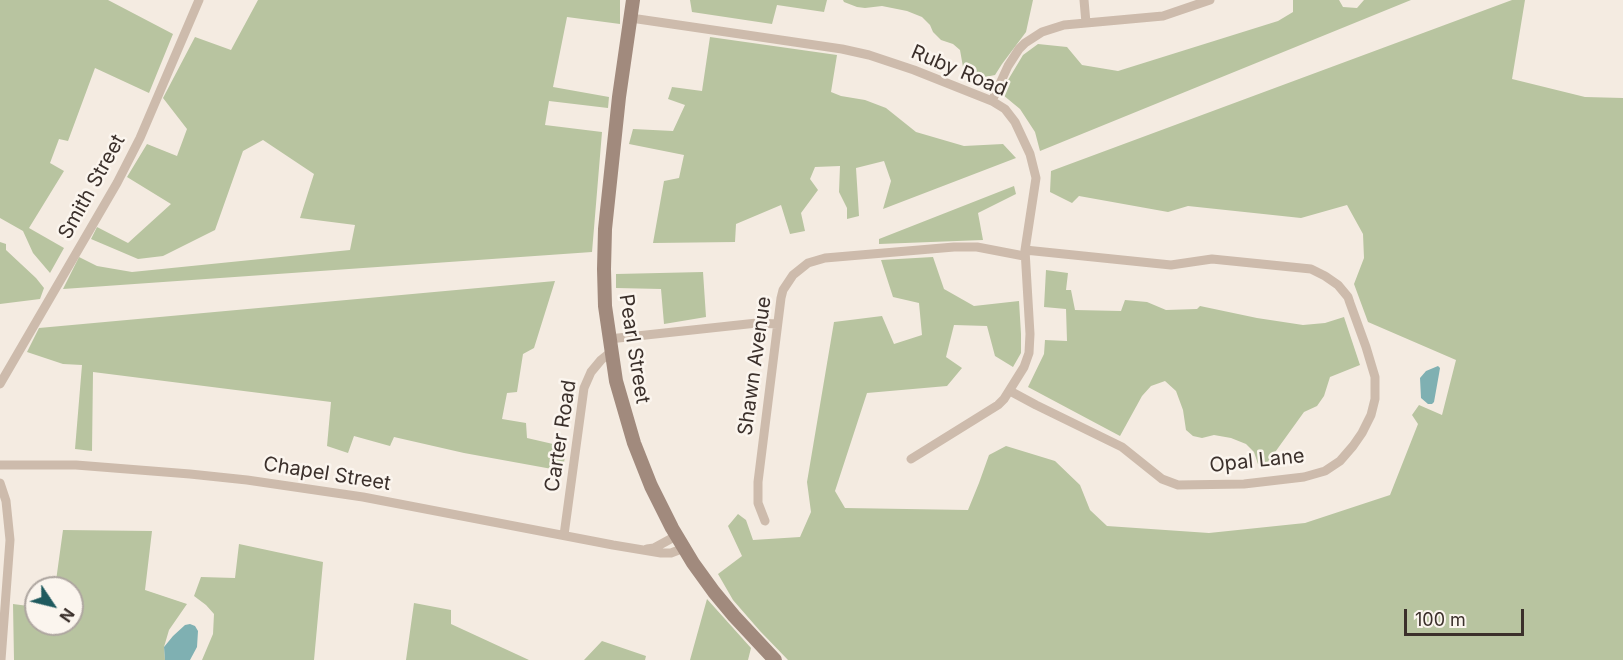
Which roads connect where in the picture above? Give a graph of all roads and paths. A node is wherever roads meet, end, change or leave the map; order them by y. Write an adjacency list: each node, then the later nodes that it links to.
1 (200, 0): 12 (street, Smith Street)
2 (633, 0): 6 (main road, Pearl Street)
3 (1084, 0): 7 (street)
4 (1210, 0): 5 (street)
5 (1180, 5): 7 (street)
6 (631, 18): 8 (street, Ruby Road); 11 (main road, Pearl Street)
7 (1086, 23): 8 (street)
8 (992, 101): 9 (street, Ruby Road)
9 (1025, 253): 10 (street, Shawn Avenue); 13 (street, Ruby Road); 13 (street, Opal Lane)
10 (777, 324): 11 (street); 17 (street, Shawn Avenue)
11 (610, 345): 18 (street, Carter Road); 19 (main road, Pearl Street)
12 (0, 384)
13 (1010, 391): 14 (street, Ruby Road)
14 (911, 459)
15 (0, 465): 18 (street, Chapel Street)
16 (0, 483): 22 (street)
17 (765, 521)
18 (564, 535): 21 (street, Chapel Street)
19 (676, 536): 20 (main road, Pearl Street); 21 (street)
20 (684, 548): 21 (street, Chapel Street); 23 (main road, Pearl Street)
21 (645, 550)
22 (1, 660)
23 (776, 660)

